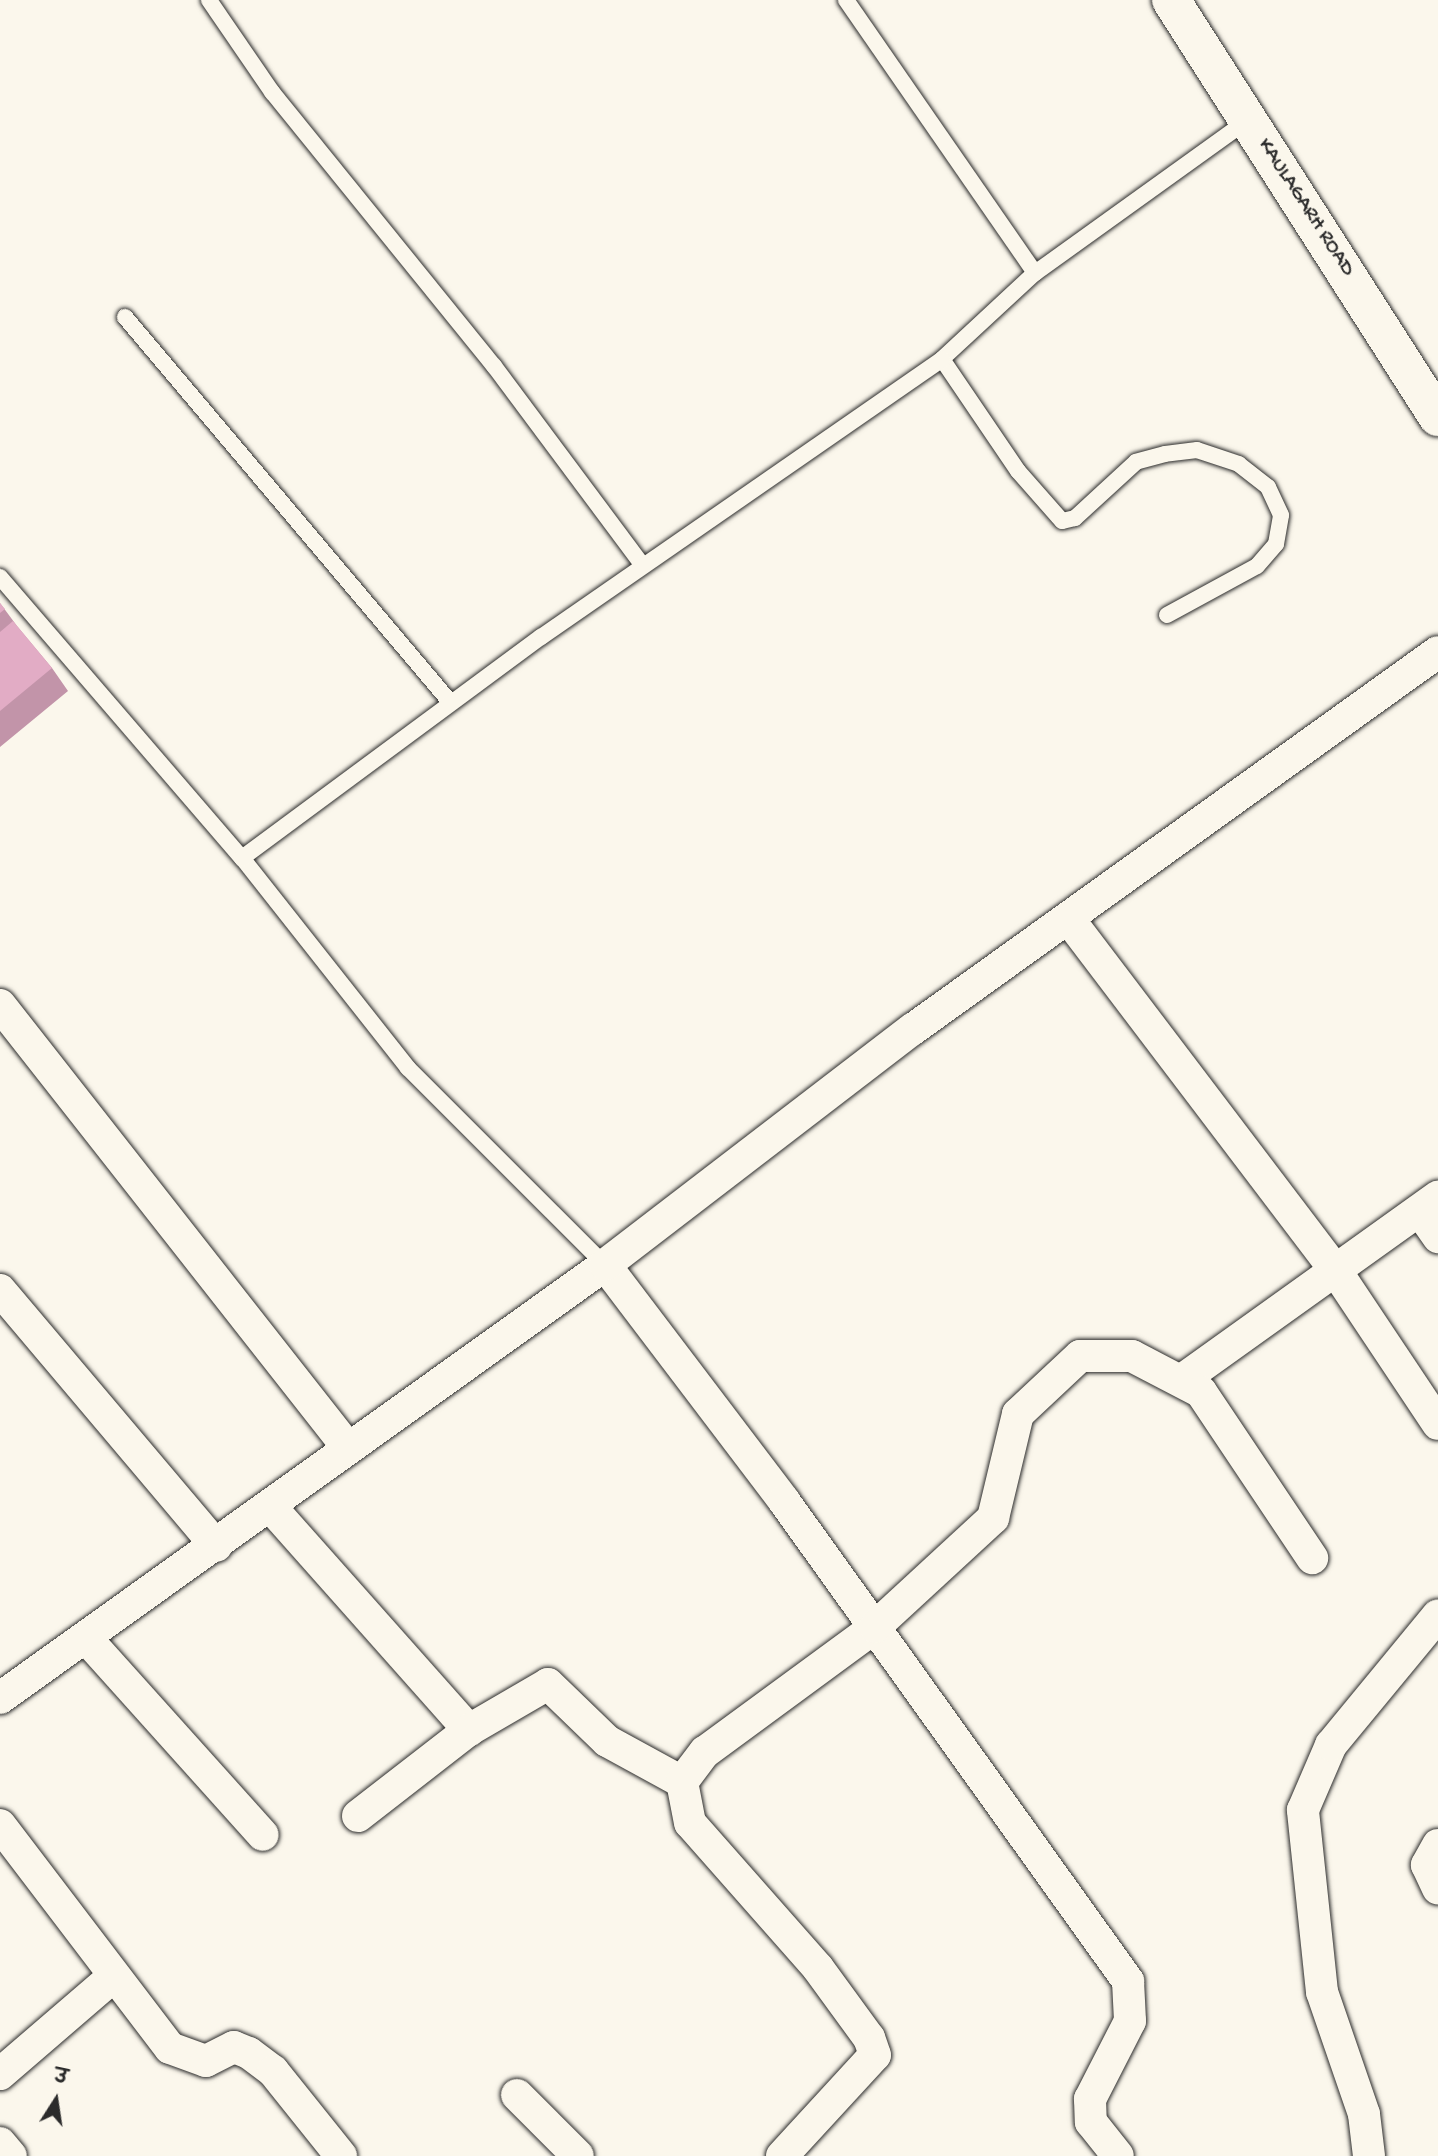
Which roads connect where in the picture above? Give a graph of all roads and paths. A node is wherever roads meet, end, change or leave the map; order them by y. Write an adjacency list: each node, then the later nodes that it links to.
1 (209, 0): 9 (lane)
2 (846, 0): 5 (lane)
3 (1171, 0): 4 (street, KAULAGARH ROAD)
4 (1248, 120): 5 (lane); 8 (street, KAULAGARH ROAD)
5 (1035, 273): 7 (lane)
6 (125, 317): 13 (lane)
7 (942, 359): 9 (lane); 11 (lane)
8 (1438, 416)
9 (643, 566): 13 (lane)
10 (0, 577): 14 (lane)
11 (1167, 615)
12 (1438, 652): 15 (street)
13 (452, 703): 14 (lane)
14 (242, 858): 19 (lane)
15 (1068, 918): 19 (street); 20 (street)
16 (0, 1005): 24 (street)
17 (1429, 1204): 18 (street); 20 (street)
18 (1438, 1237)
19 (605, 1265): 24 (street); 29 (street)
20 (1338, 1274): 22 (street); 23 (street)
21 (0, 1290): 26 (street)
22 (1182, 1380): 27 (street); 29 (street)
23 (1438, 1424)
24 (348, 1448): 25 (street)
25 (270, 1506): 26 (street); 32 (street)
26 (216, 1546): 30 (street)
27 (1312, 1558)
28 (1438, 1615): 48 (street)
29 (875, 1627): 33 (street); 47 (street)
30 (87, 1639): 31 (street); 36 (street)
31 (0, 1698)
32 (469, 1730): 33 (street); 34 (street)
33 (682, 1782): 46 (street)
34 (358, 1816)
35 (0, 1825): 39 (street)
36 (262, 1835)
37 (1438, 1845): 38 (street)
38 (1438, 1889)
39 (114, 1976): 40 (street); 44 (street)
40 (0, 2074)
41 (517, 2095): 45 (street)
42 (0, 2143): 43 (street)
43 (11, 2156)
44 (341, 2156)
45 (578, 2156)
46 (782, 2156)
47 (1118, 2156)
48 (1368, 2156)

